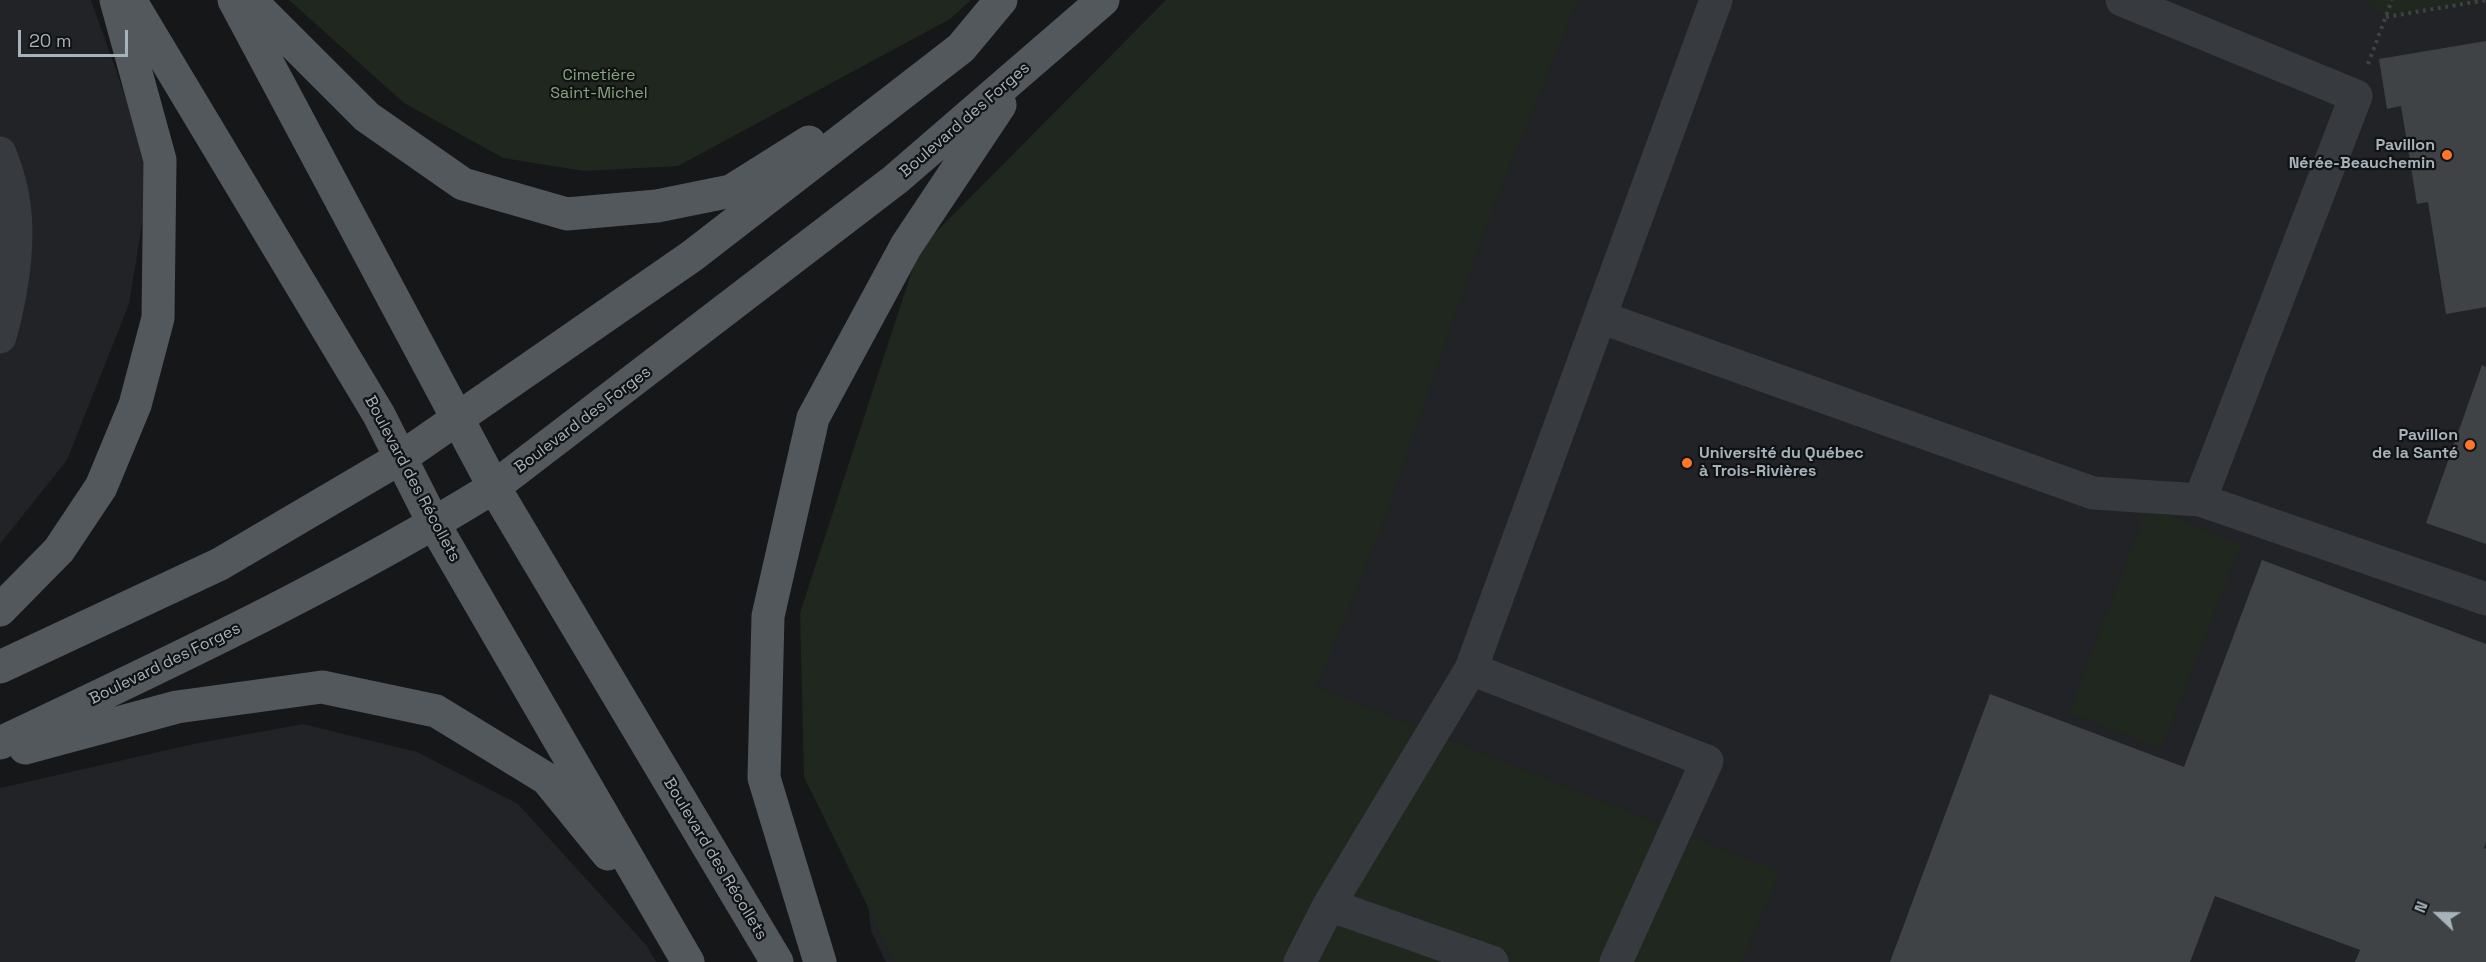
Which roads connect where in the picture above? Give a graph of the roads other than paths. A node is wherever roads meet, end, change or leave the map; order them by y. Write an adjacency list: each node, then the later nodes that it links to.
1 (116, 0): 20 (main road)
2 (130, 0): 15 (main road, Boulevard des Récollets)
3 (234, 0): 14 (main road, Boulevard des Récollets)
4 (250, 0): 9 (main road)
5 (1001, 0): 9 (main road)
6 (1103, 0): 10 (main road, Boulevard des Forges)
7 (1716, 0): 12 (lane)
8 (2122, 0): 17 (lane)
9 (961, 48): 14 (main road)
10 (1025, 68): 16 (main road, Boulevard des Forges); 28 (main road)
11 (0, 153): 13 (lane)
12 (1600, 317): 17 (lane); 22 (lane)
13 (0, 337)
14 (458, 417): 15 (main road); 16 (main road, Boulevard des Récollets)
15 (402, 457): 18 (main road, Boulevard des Récollets); 21 (main road)
16 (494, 487): 18 (main road, Boulevard des Forges); 27 (main road, Boulevard des Récollets)
17 (2200, 500): 19 (lane)
18 (435, 524): 23 (main road, Boulevard des Forges); 26 (main road, Boulevard des Récollets)
19 (2486, 599)
20 (0, 610)
21 (0, 667)
22 (1471, 669): 25 (lane); 31 (lane)
23 (0, 743)
24 (0, 754): 26 (main road)
25 (1329, 904): 29 (lane); 30 (lane)
26 (681, 950)
27 (777, 962)
28 (820, 962)
29 (1300, 962)
30 (1492, 962)
31 (1616, 962)

